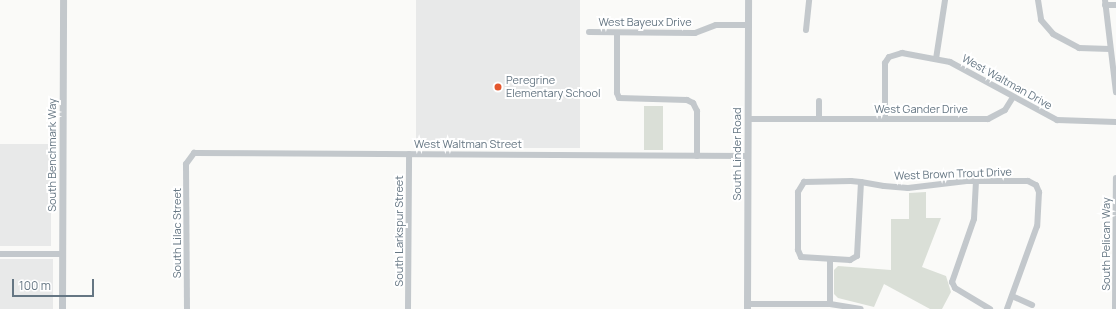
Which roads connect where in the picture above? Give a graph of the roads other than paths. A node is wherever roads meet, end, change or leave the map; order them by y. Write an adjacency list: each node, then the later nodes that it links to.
1 (63, 0): 31 (street, South Benchmark Way)
2 (748, 0): 8 (street, South Linder Road)
3 (809, 0): 9 (street)
4 (945, 0): 13 (street)
5 (1038, 0): 12 (street)
6 (1105, 3): 7 (street); 12 (street)
7 (1116, 5)
8 (748, 25): 11 (street, West Bayeux Drive); 18 (street, South Linder Road)
9 (806, 30)
10 (589, 32): 11 (street, West Bayeux Drive)
11 (617, 33): 23 (street)
12 (1110, 49): 14 (street)
13 (936, 58): 16 (street, West Waltman Drive); 20 (street, West Waltman Drive)
14 (1116, 87): 15 (street)
15 (1116, 92)
16 (1013, 97): 20 (street, West Gander Drive); 21 (street, West Waltman Drive)
17 (819, 102): 19 (street)
18 (748, 119): 19 (street, West Gander Drive); 24 (street, South Linder Road)
19 (819, 119): 20 (street, West Gander Drive)
20 (884, 119)
21 (1116, 122)
22 (409, 154): 23 (street, West Waltman Street); 25 (street, West Waltman Street); 41 (street, South Larkspur Street)
23 (697, 156): 24 (street, West Waltman Street)
24 (748, 156): 37 (street, South Linder Road)
25 (189, 157): 40 (street, South Lilac Street)
26 (1116, 178): 29 (street, South Pelican Way)
27 (861, 182): 28 (street, West Brown Trout Drive); 32 (street); 32 (street, West Brown Trout Drive)
28 (976, 182): 33 (street, West Brown Trout Drive); 43 (street)
29 (1116, 233): 36 (street, South Pelican Way)
30 (0, 254): 31 (street)
31 (63, 254): 39 (street, South Benchmark Way)
32 (830, 260): 34 (street)
33 (1012, 296): 35 (street); 44 (street)
34 (830, 304): 38 (street); 42 (street)
35 (1032, 304)
36 (1116, 305)
37 (747, 306): 38 (street)
38 (798, 306)
39 (62, 309)
40 (187, 309)
41 (408, 309)
42 (861, 309)
43 (990, 309)
44 (1007, 309)

